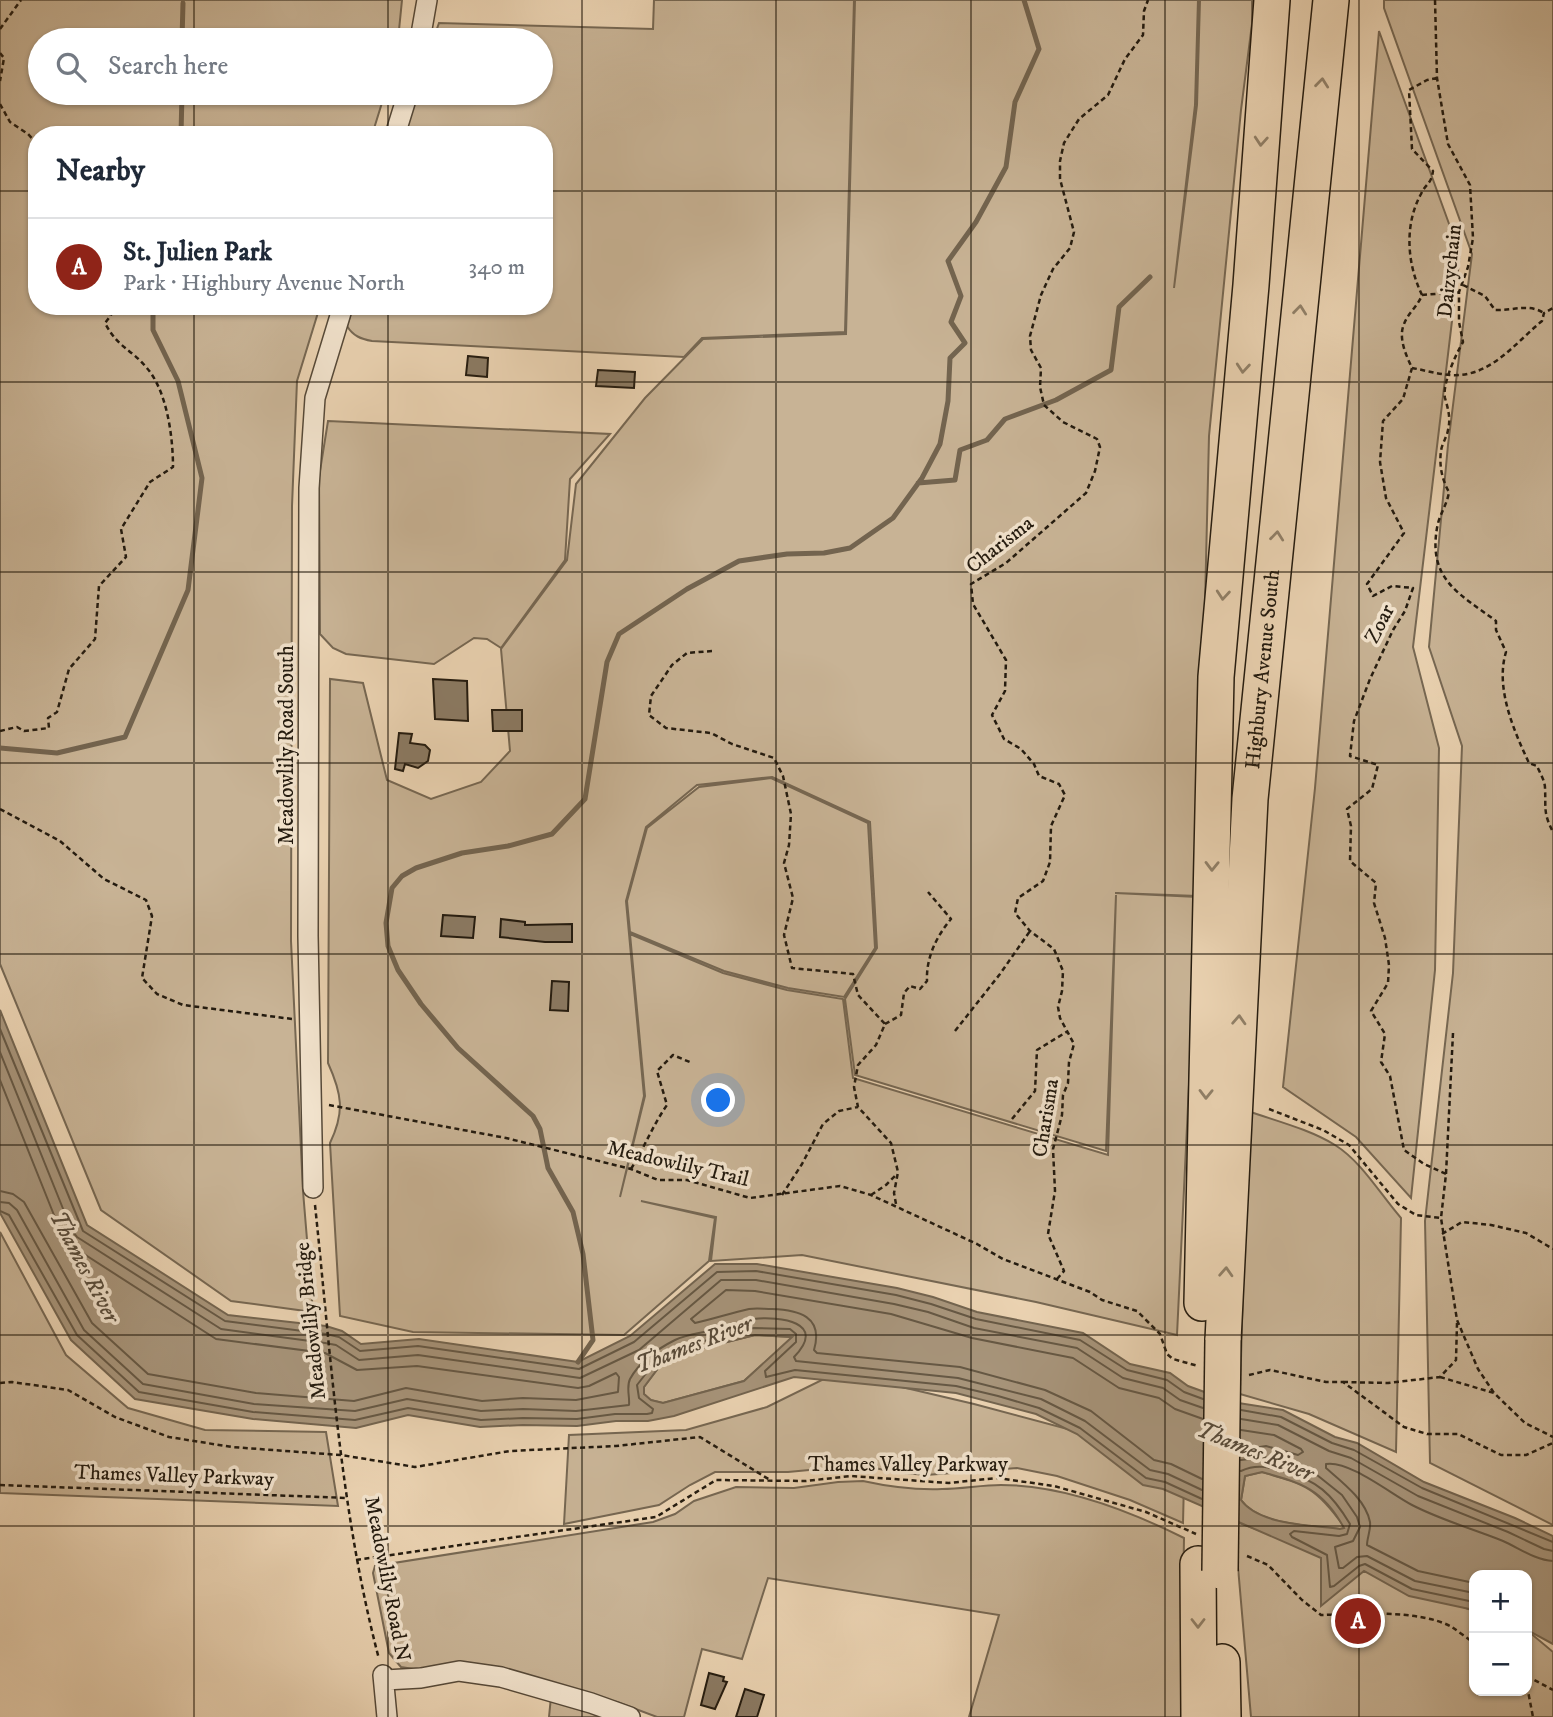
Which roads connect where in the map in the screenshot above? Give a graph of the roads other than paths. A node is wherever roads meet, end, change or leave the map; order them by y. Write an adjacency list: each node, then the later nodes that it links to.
1 (427, 0): 4 (street)
2 (1272, 0): 9 (highway, Highbury Avenue South, one-way to 9)
3 (1331, 0): 9 (highway, Highbury Avenue South, one-way to 3)
4 (422, 28)
5 (404, 105): 6 (street)
6 (398, 126)
7 (340, 315): 8 (street, Meadowlily Road South)
8 (313, 1188)
9 (1211, 1350): 10 (highway)
10 (1217, 1557): 13 (highway, one-way to 13); 14 (highway)
11 (387, 1717): 12 (street, Meadowlily Road N)
12 (630, 1717)
13 (1199, 1717)
14 (1223, 1717)

